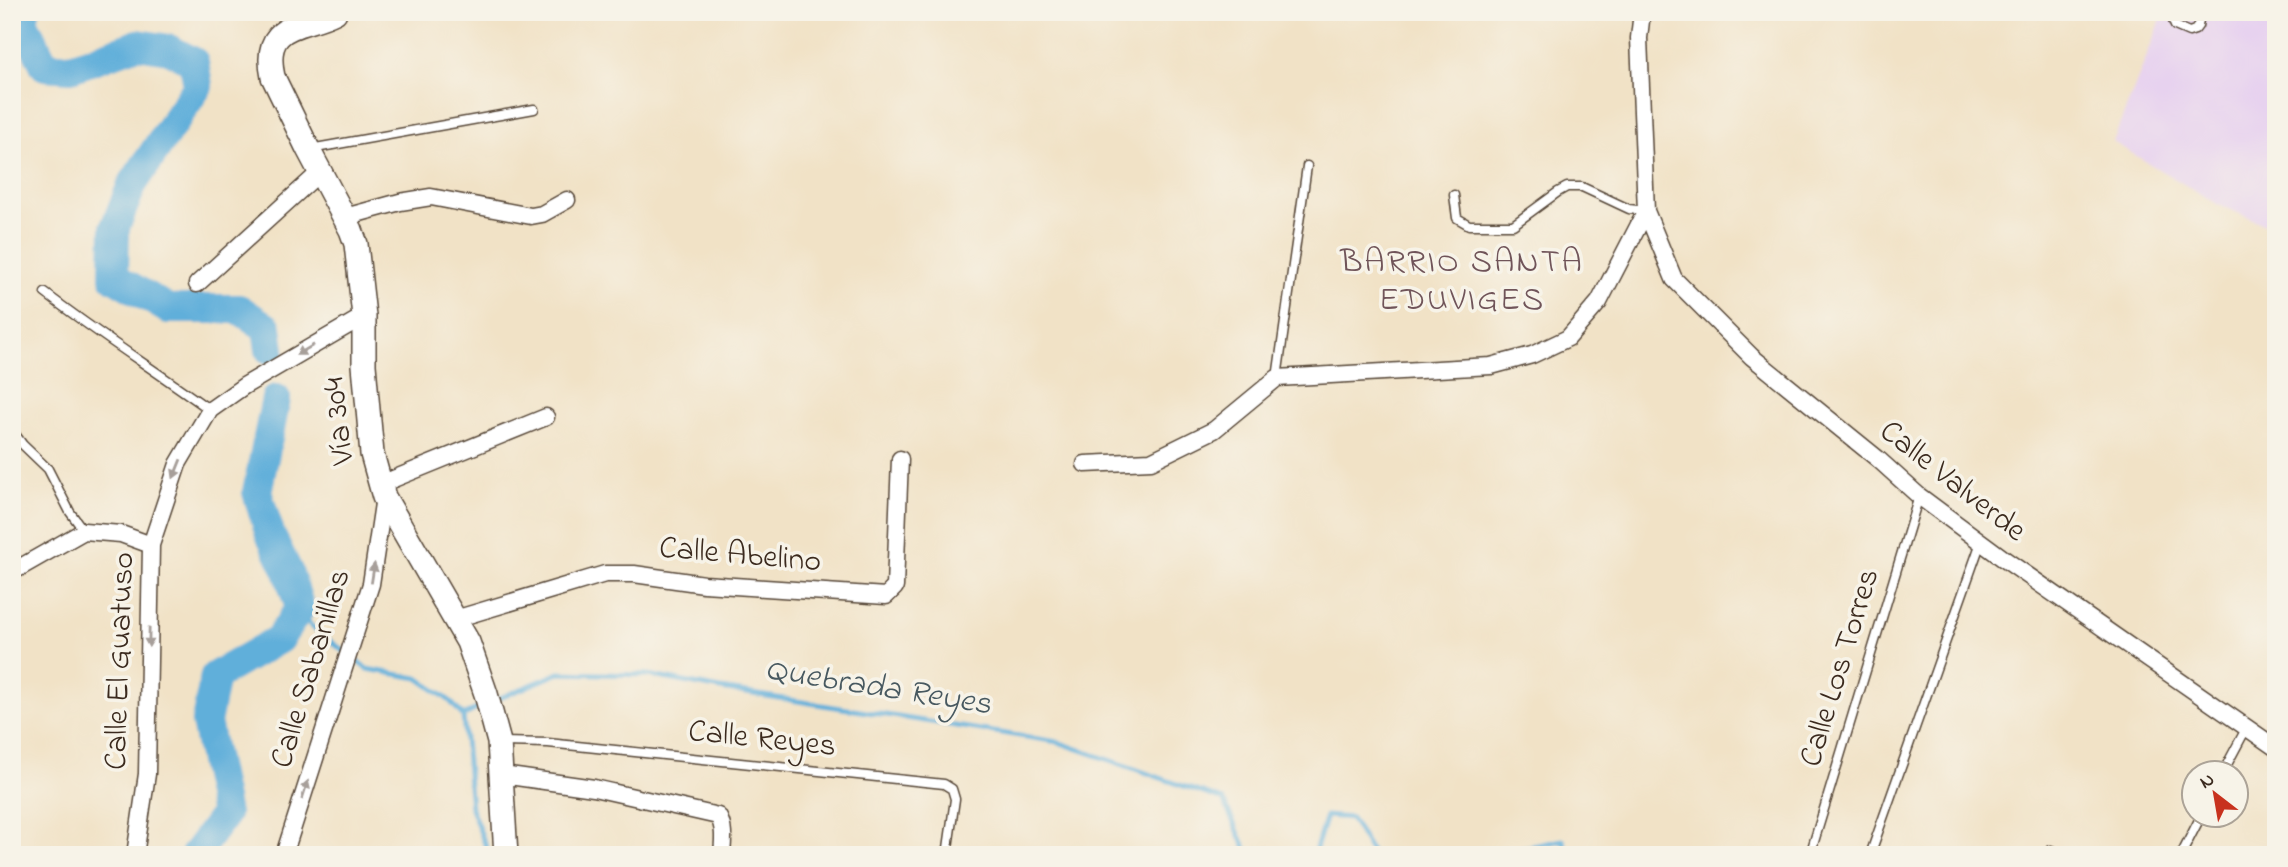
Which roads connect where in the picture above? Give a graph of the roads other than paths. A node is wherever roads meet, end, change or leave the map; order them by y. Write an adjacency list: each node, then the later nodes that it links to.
1 (335, 12): 6 (street, Vía 304)
2 (1642, 12): 11 (street, Calle Valverde)
3 (2174, 12): 4 (lane)
4 (2200, 14)
5 (534, 109): 6 (lane)
6 (307, 149): 8 (street, Vía 304)
7 (1307, 166): 16 (lane)
8 (320, 172): 12 (street, Vía 304); 13 (street)
9 (1454, 195): 11 (lane)
10 (567, 200): 12 (street)
11 (1646, 211): 16 (street); 23 (street, Calle Valverde)
12 (345, 217): 15 (street, Vía 304)
13 (197, 284)
14 (45, 293): 17 (lane)
15 (364, 316): 17 (street, Calle El Guatuso, one-way to 17); 22 (street, Vía 304)
16 (1277, 378): 21 (street)
17 (210, 410): 26 (street, Calle El Guatuso, one-way to 26)
18 (546, 417): 22 (street)
19 (12, 430): 24 (lane)
20 (900, 459): 28 (street, Calle Abelino)
21 (1085, 464)
22 (382, 491): 28 (street, Vía 304); 37 (street, Calle Sabanillas, one-way to 22)
23 (1919, 496): 25 (street, Calle Valverde); 41 (lane, Calle Los Torres)
24 (84, 531): 26 (street); 27 (street)
25 (1981, 542): 29 (street, Calle Valverde); 42 (lane)
26 (151, 545): 36 (street, Calle El Guatuso, one-way to 36)
27 (12, 572)
28 (455, 619): 30 (street, Vía 304)
29 (2247, 727): 31 (street, Calle Valverde); 32 (lane)
30 (499, 742): 33 (street, Vía 304); 40 (lane, Calle Reyes)
31 (2276, 748)
32 (2230, 758)
33 (502, 775): 38 (street, Vía 304); 39 (street)
34 (2195, 828): 44 (lane)
35 (2051, 850): 43 (lane)
36 (135, 855)
37 (284, 855)
38 (506, 855)
39 (722, 855)
40 (947, 855)
41 (1810, 855)
42 (1870, 855)
43 (2062, 855)
44 (2181, 855)

